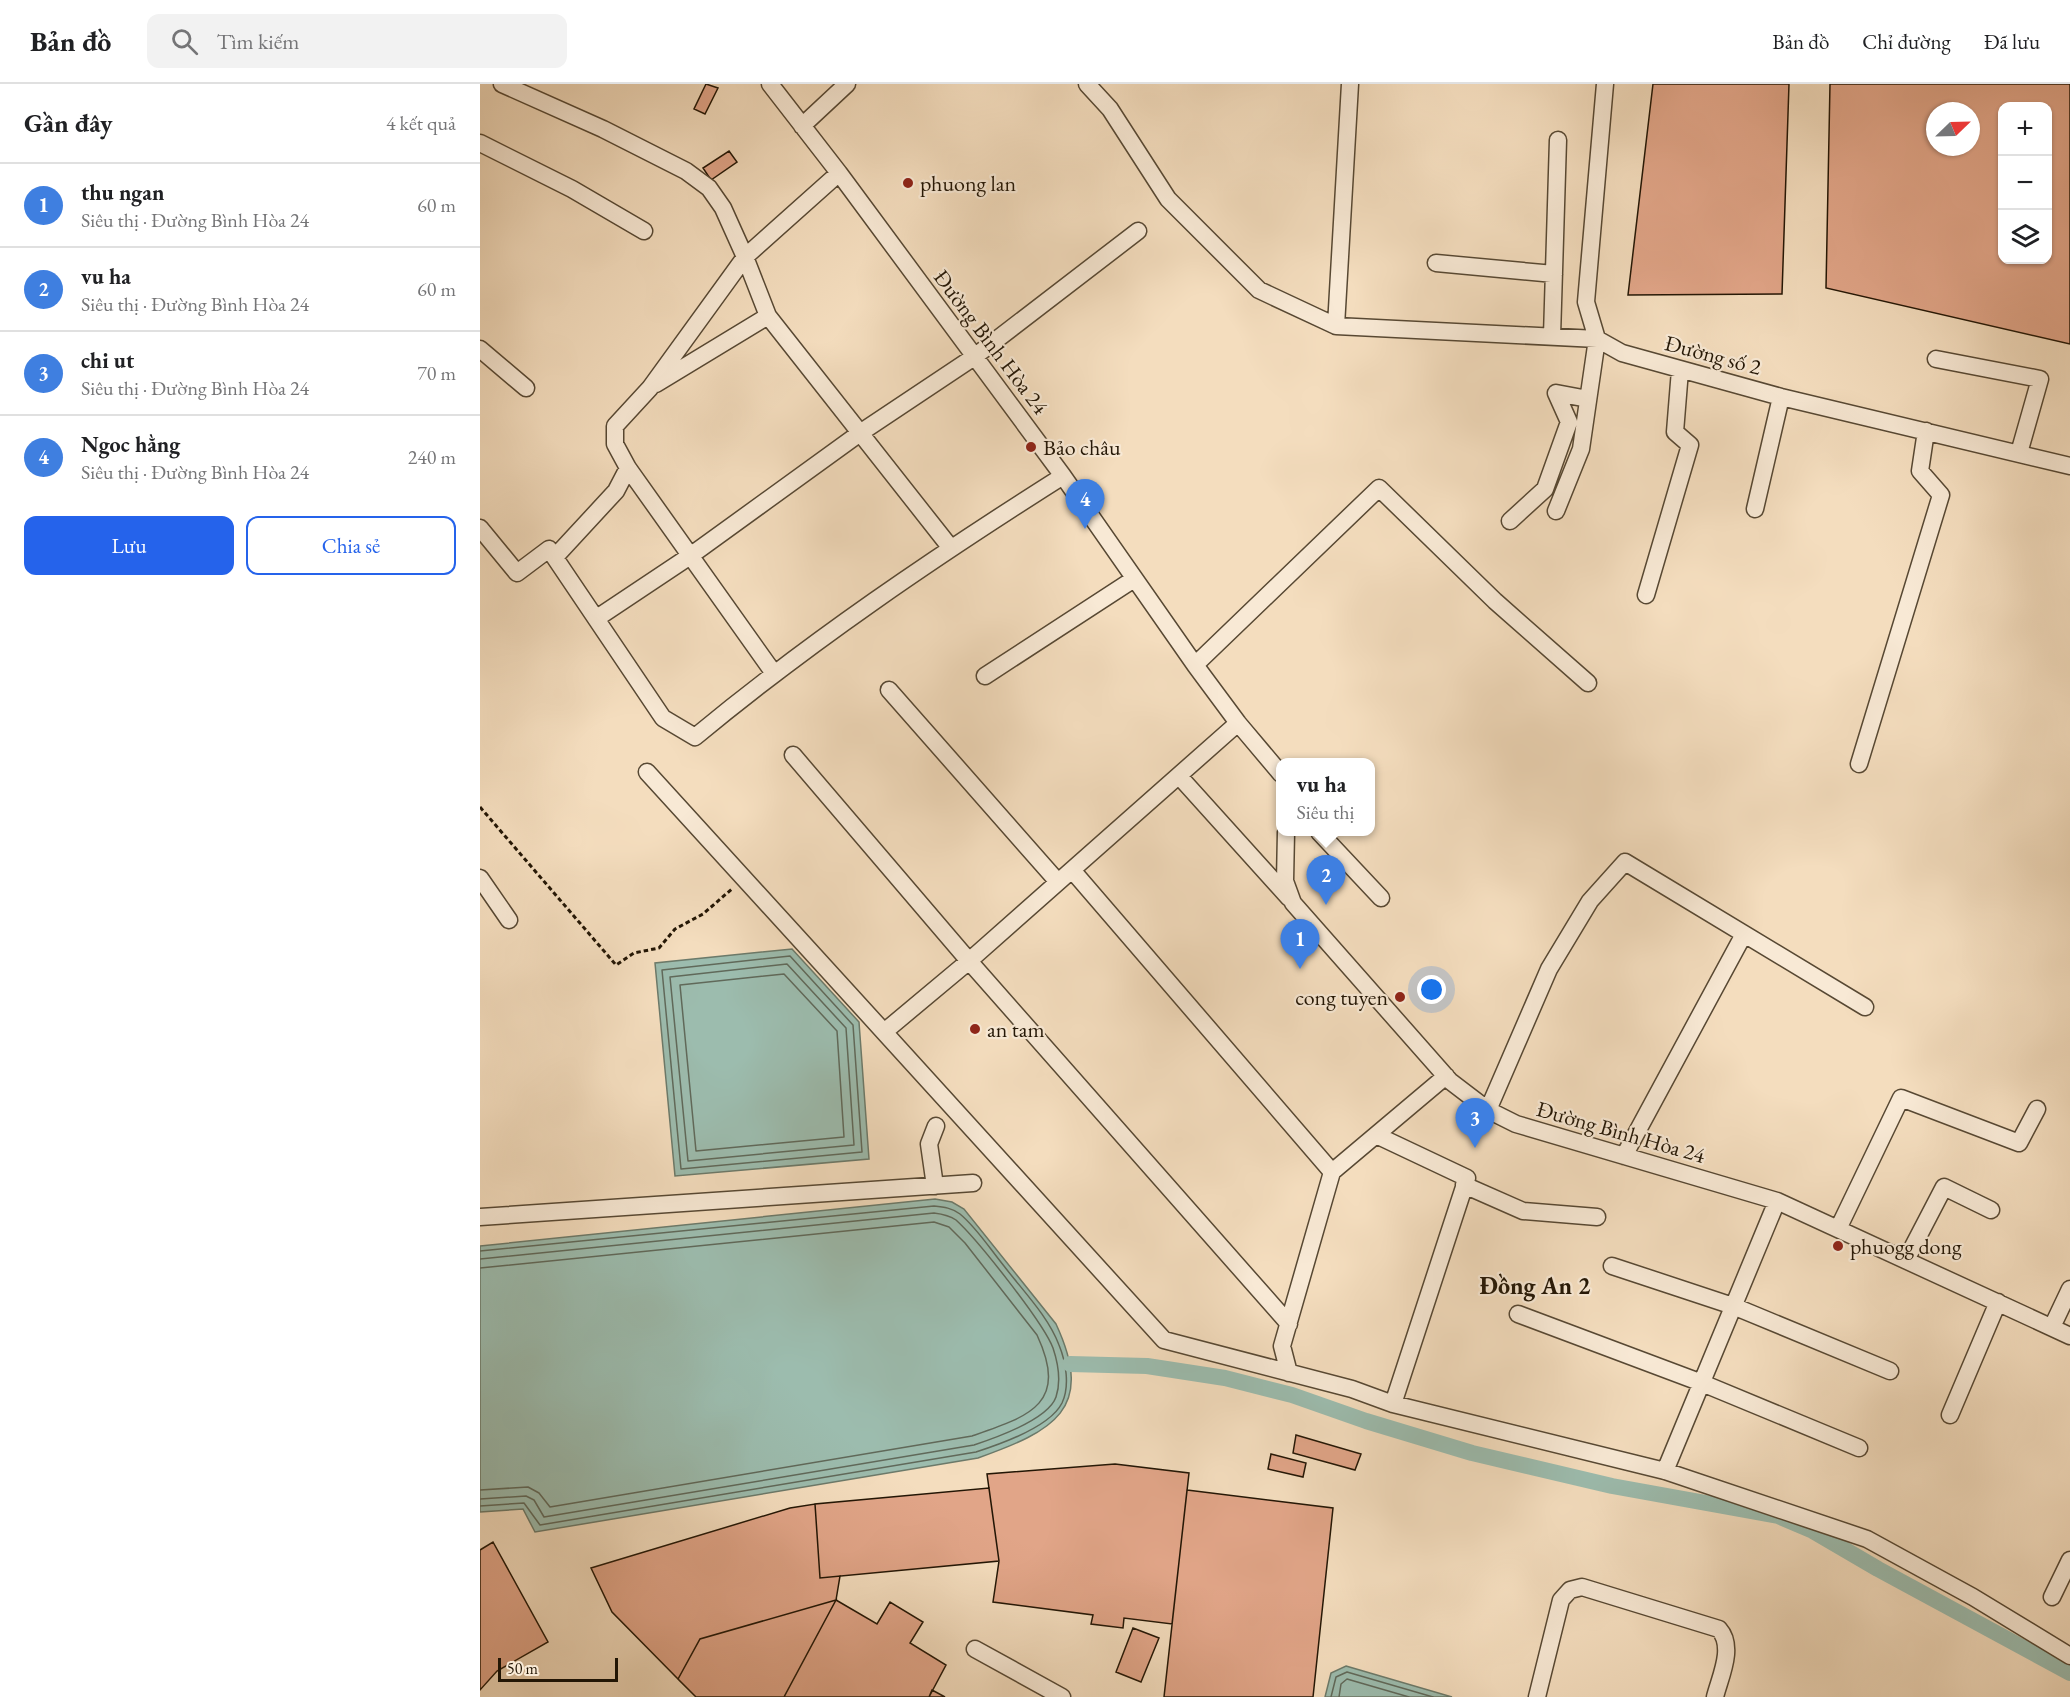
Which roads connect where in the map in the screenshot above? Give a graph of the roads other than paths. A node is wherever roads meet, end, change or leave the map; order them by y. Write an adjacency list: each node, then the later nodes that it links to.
1 (502, 84): 13 (street)
2 (770, 84): 7 (street, Đường Bình Hòa 24)
3 (847, 84): 7 (street)
4 (1087, 84): 17 (street)
5 (1350, 84): 17 (street)
6 (1605, 84): 19 (street)
7 (802, 126): 10 (street, Đường Bình Hòa 24)
8 (1558, 140): 15 (street)
9 (480, 143): 11 (street)
10 (839, 172): 13 (street); 21 (street, Đường Bình Hòa 24)
11 (644, 231)
12 (1138, 231): 21 (street)
13 (745, 257): 16 (street); 25 (street)
14 (1436, 263): 15 (street)
15 (1554, 274): 18 (street)
16 (768, 316): 25 (street); 29 (street)
17 (1336, 326): 18 (street)
18 (1552, 336): 19 (street)
19 (1597, 339): 23 (street, Đường số 2); 27 (street)
20 (480, 349): 24 (street)
21 (974, 357): 29 (street); 33 (street, Đường Bình Hòa 24)
22 (1936, 359): 30 (street)
23 (1680, 370): 26 (street, Đường số 2); 42 (street)
24 (526, 388)
25 (650, 388): 32 (street)
26 (1781, 397): 28 (street, Đường số 2); 34 (street)
27 (1587, 399): 35 (street); 36 (street)
28 (1926, 431): 30 (street, Đường số 2); 51 (street)
29 (860, 433): 38 (street); 39 (street)
30 (2019, 453): 31 (street, Đường số 2)
31 (2070, 466)
32 (628, 468): 39 (street); 40 (street)
33 (1063, 477): 38 (street); 41 (street, Đường Bình Hòa 24)
34 (1755, 509)
35 (1556, 511)
36 (1510, 521)
37 (480, 528): 40 (street)
38 (950, 547): 45 (street)
39 (690, 556): 43 (street); 45 (street)
40 (555, 557): 43 (street)
41 (1134, 579): 44 (street, Đường Bình Hòa 24); 46 (street)
42 (1646, 596)
43 (597, 618): 45 (street)
44 (1195, 665): 47 (street); 49 (street, Đường Bình Hòa 24)
45 (773, 672)
46 (985, 676)
47 (1588, 683)
48 (890, 690): 59 (street)
49 (1238, 723): 52 (street, Đường Bình Hòa 24); 54 (street)
50 (793, 755): 64 (street)
51 (1859, 764)
52 (1276, 768)
53 (647, 772): 66 (street)
54 (1179, 776): 57 (street); 61 (street)
55 (1286, 836): 61 (street, Đường Bình Hòa 24)
56 (1324, 836): 60 (street)
57 (1072, 870): 59 (street); 73 (street)
58 (480, 878): 62 (street)
59 (1058, 882): 64 (street)
60 (1382, 898)
61 (1293, 903): 67 (street, Đường Bình Hòa 24)
62 (509, 920)
63 (1744, 934): 65 (street); 69 (street); 72 (street)
64 (969, 961): 66 (street); 88 (street)
65 (1865, 1007)
66 (884, 1032): 92 (street)
67 (1446, 1076): 69 (street, Đường Bình Hòa 24); 71 (street)
68 (2037, 1108): 81 (street)
69 (1488, 1110): 72 (street, Đường Bình Hòa 24)
70 (936, 1126): 76 (street)
71 (1376, 1135): 73 (street); 75 (street)
72 (1624, 1156): 77 (street, Đường Bình Hòa 24)
73 (1332, 1172): 88 (street)
74 (973, 1183): 76 (street)
75 (1464, 1185): 80 (street); 94 (street)
76 (935, 1186): 79 (street)
77 (1777, 1201): 81 (street, Đường Bình Hòa 24); 86 (street)
78 (1991, 1210): 82 (street)
79 (480, 1217)
80 (1597, 1217)
81 (1838, 1229): 82 (street, Đường Bình Hòa 24)
82 (1906, 1260): 85 (street, Đường Bình Hòa 24)
83 (1612, 1266): 86 (street)
84 (2070, 1289): 89 (street)
85 (1998, 1302): 89 (street, Đường Bình Hòa 24); 95 (street)
86 (1733, 1306): 91 (street); 93 (street)
87 (1518, 1314): 93 (street)
88 (1289, 1324): 92 (street)
89 (2052, 1327): 90 (street, Đường Bình Hòa 24)
90 (2070, 1336)
91 (1890, 1371)
92 (1289, 1373): 94 (street)
93 (1702, 1383): 96 (street); 97 (street)
94 (1393, 1404): 97 (street)
95 (1950, 1415)
96 (1859, 1448)
97 (1665, 1471): 101 (street)
98 (2070, 1560): 99 (street)
99 (2052, 1597)
100 (975, 1649): 102 (street)
101 (2070, 1656)
102 (1062, 1697)
103 (1537, 1697): 104 (street)
104 (1714, 1697)

